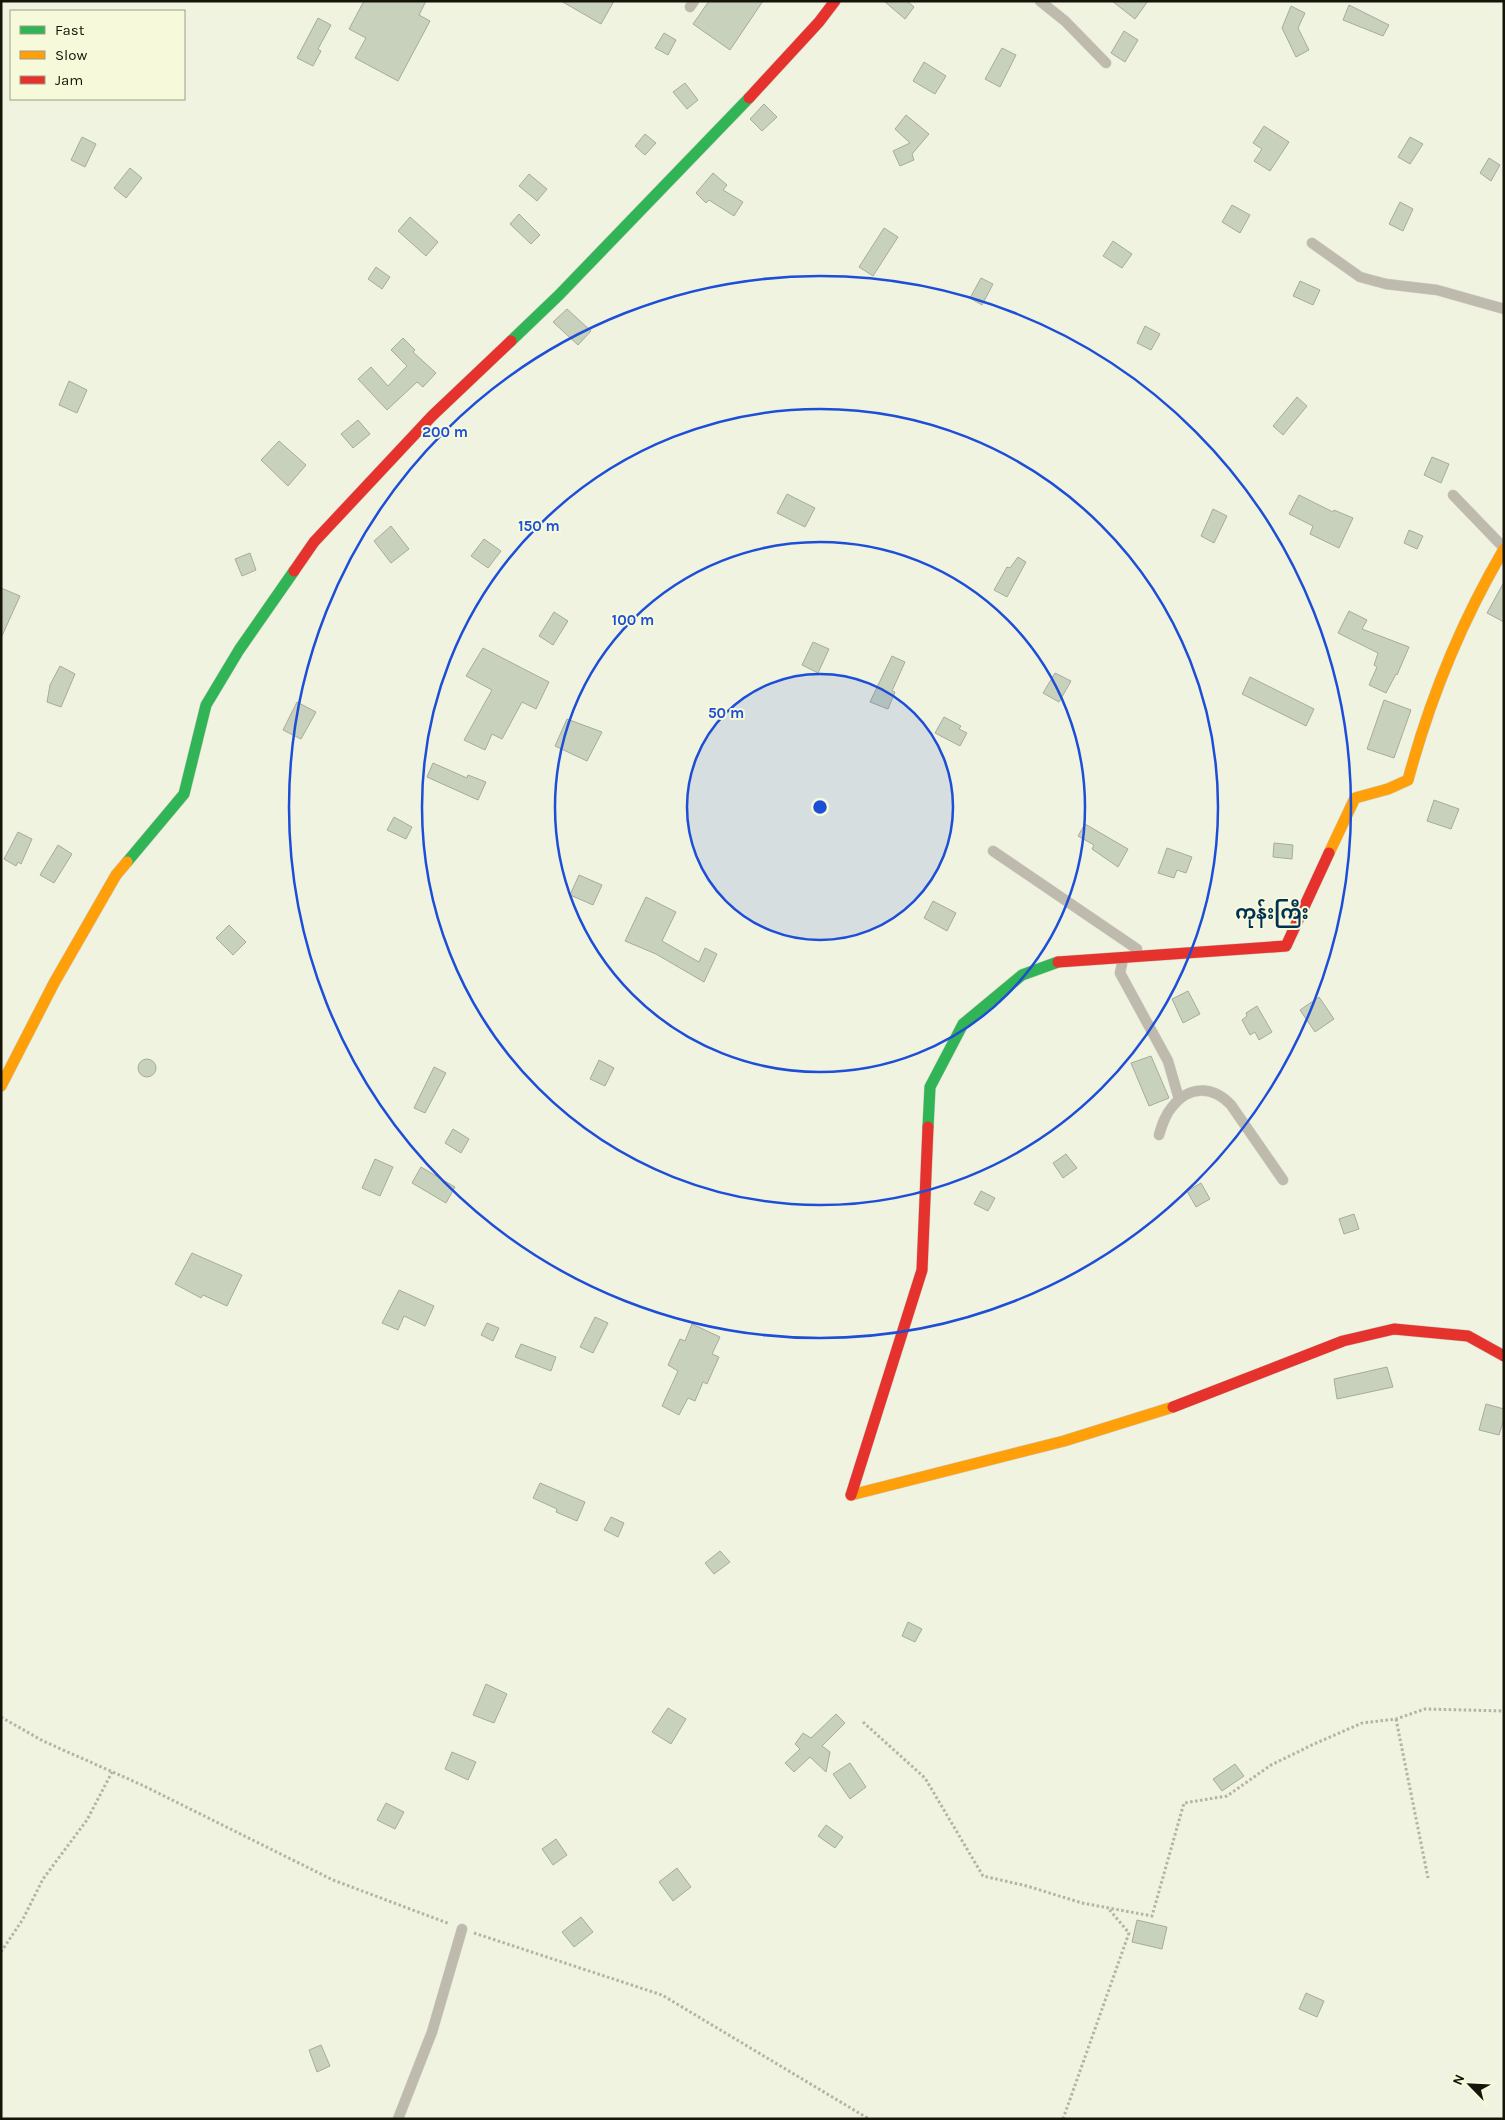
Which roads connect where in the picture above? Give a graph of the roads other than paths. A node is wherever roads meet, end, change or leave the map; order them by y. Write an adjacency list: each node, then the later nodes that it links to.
1 (835, 1): 11 (street)
2 (1040, 1): 3 (lane)
3 (1106, 63)
4 (1312, 243): 5 (lane)
5 (1504, 309)
6 (1453, 495): 7 (lane)
7 (1504, 548): 9 (street)
8 (993, 851): 9 (lane)
9 (1146, 956): 10 (street)
10 (1123, 957): 12 (lane); 15 (street)
11 (1, 1086)
12 (1179, 1099): 13 (lane); 14 (lane)
13 (1159, 1135)
14 (1283, 1180)
15 (1504, 1356)
16 (462, 1929): 17 (lane)
17 (398, 2119)

